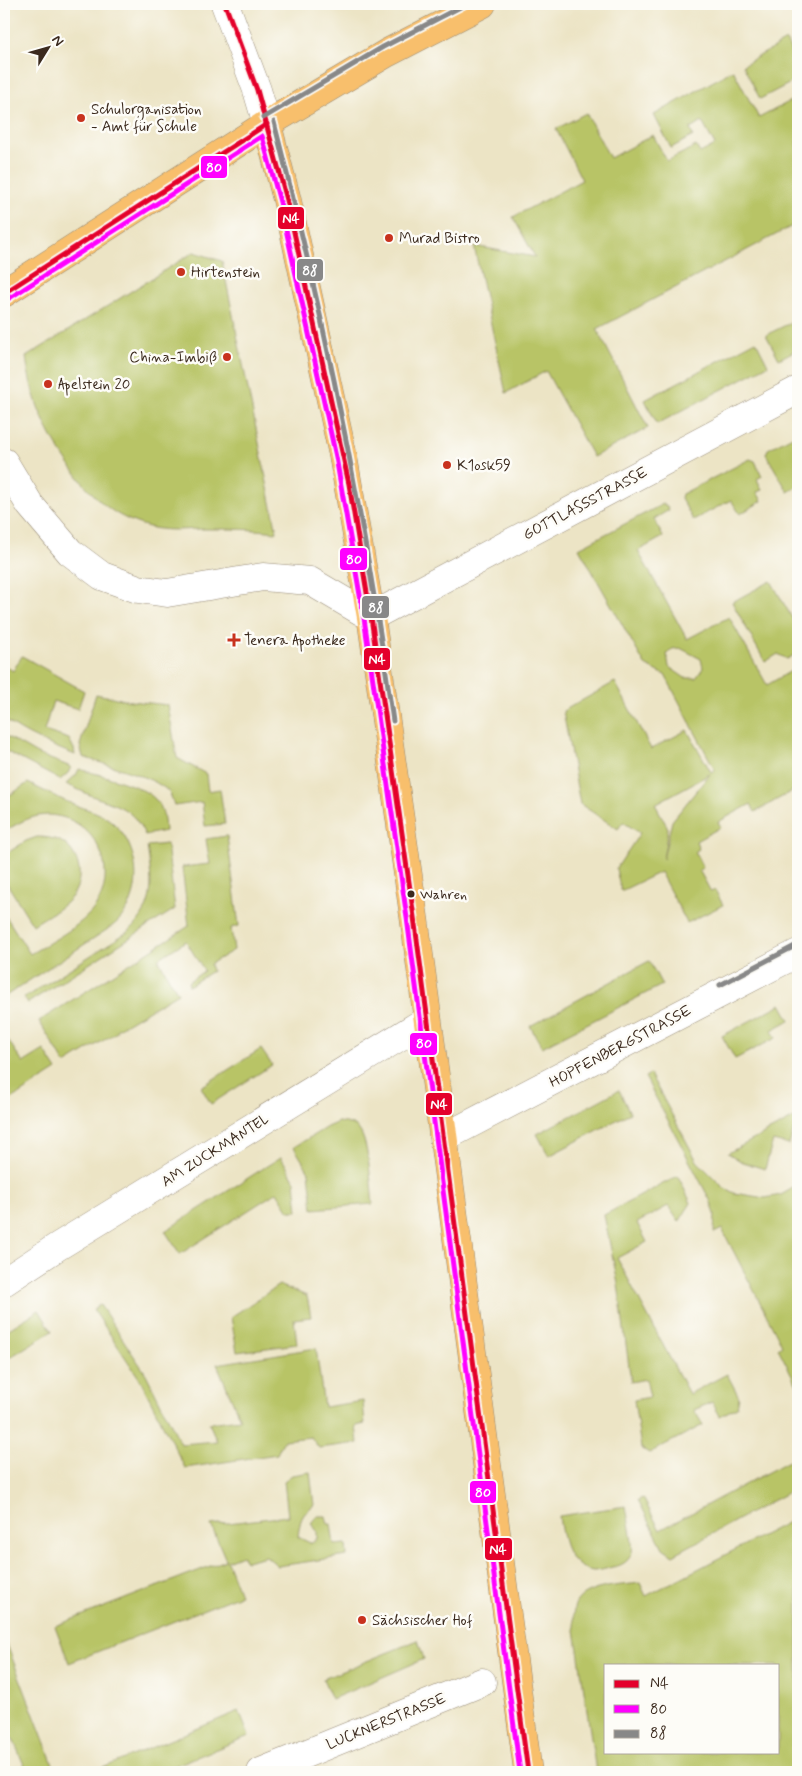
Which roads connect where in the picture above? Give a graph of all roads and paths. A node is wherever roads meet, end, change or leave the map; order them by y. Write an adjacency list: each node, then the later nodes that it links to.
1 (224, 4): 3 (street)
2 (482, 4): 3 (main road)
3 (267, 124): 4 (main road); 7 (main road)
4 (4, 293)
5 (798, 390): 7 (street, GOTTLASSSTRASSE)
6 (4, 462): 7 (street)
7 (371, 617): 9 (main road)
8 (798, 953): 10 (street, HOPFENBERGSTRASSE)
9 (427, 1020): 10 (main road); 11 (street, AM ZUCKMANTEL)
10 (443, 1138): 14 (main road)
11 (4, 1282)
12 (482, 1682): 13 (street, LUCKNERSTRASSE)
13 (261, 1772)
14 (528, 1772)

